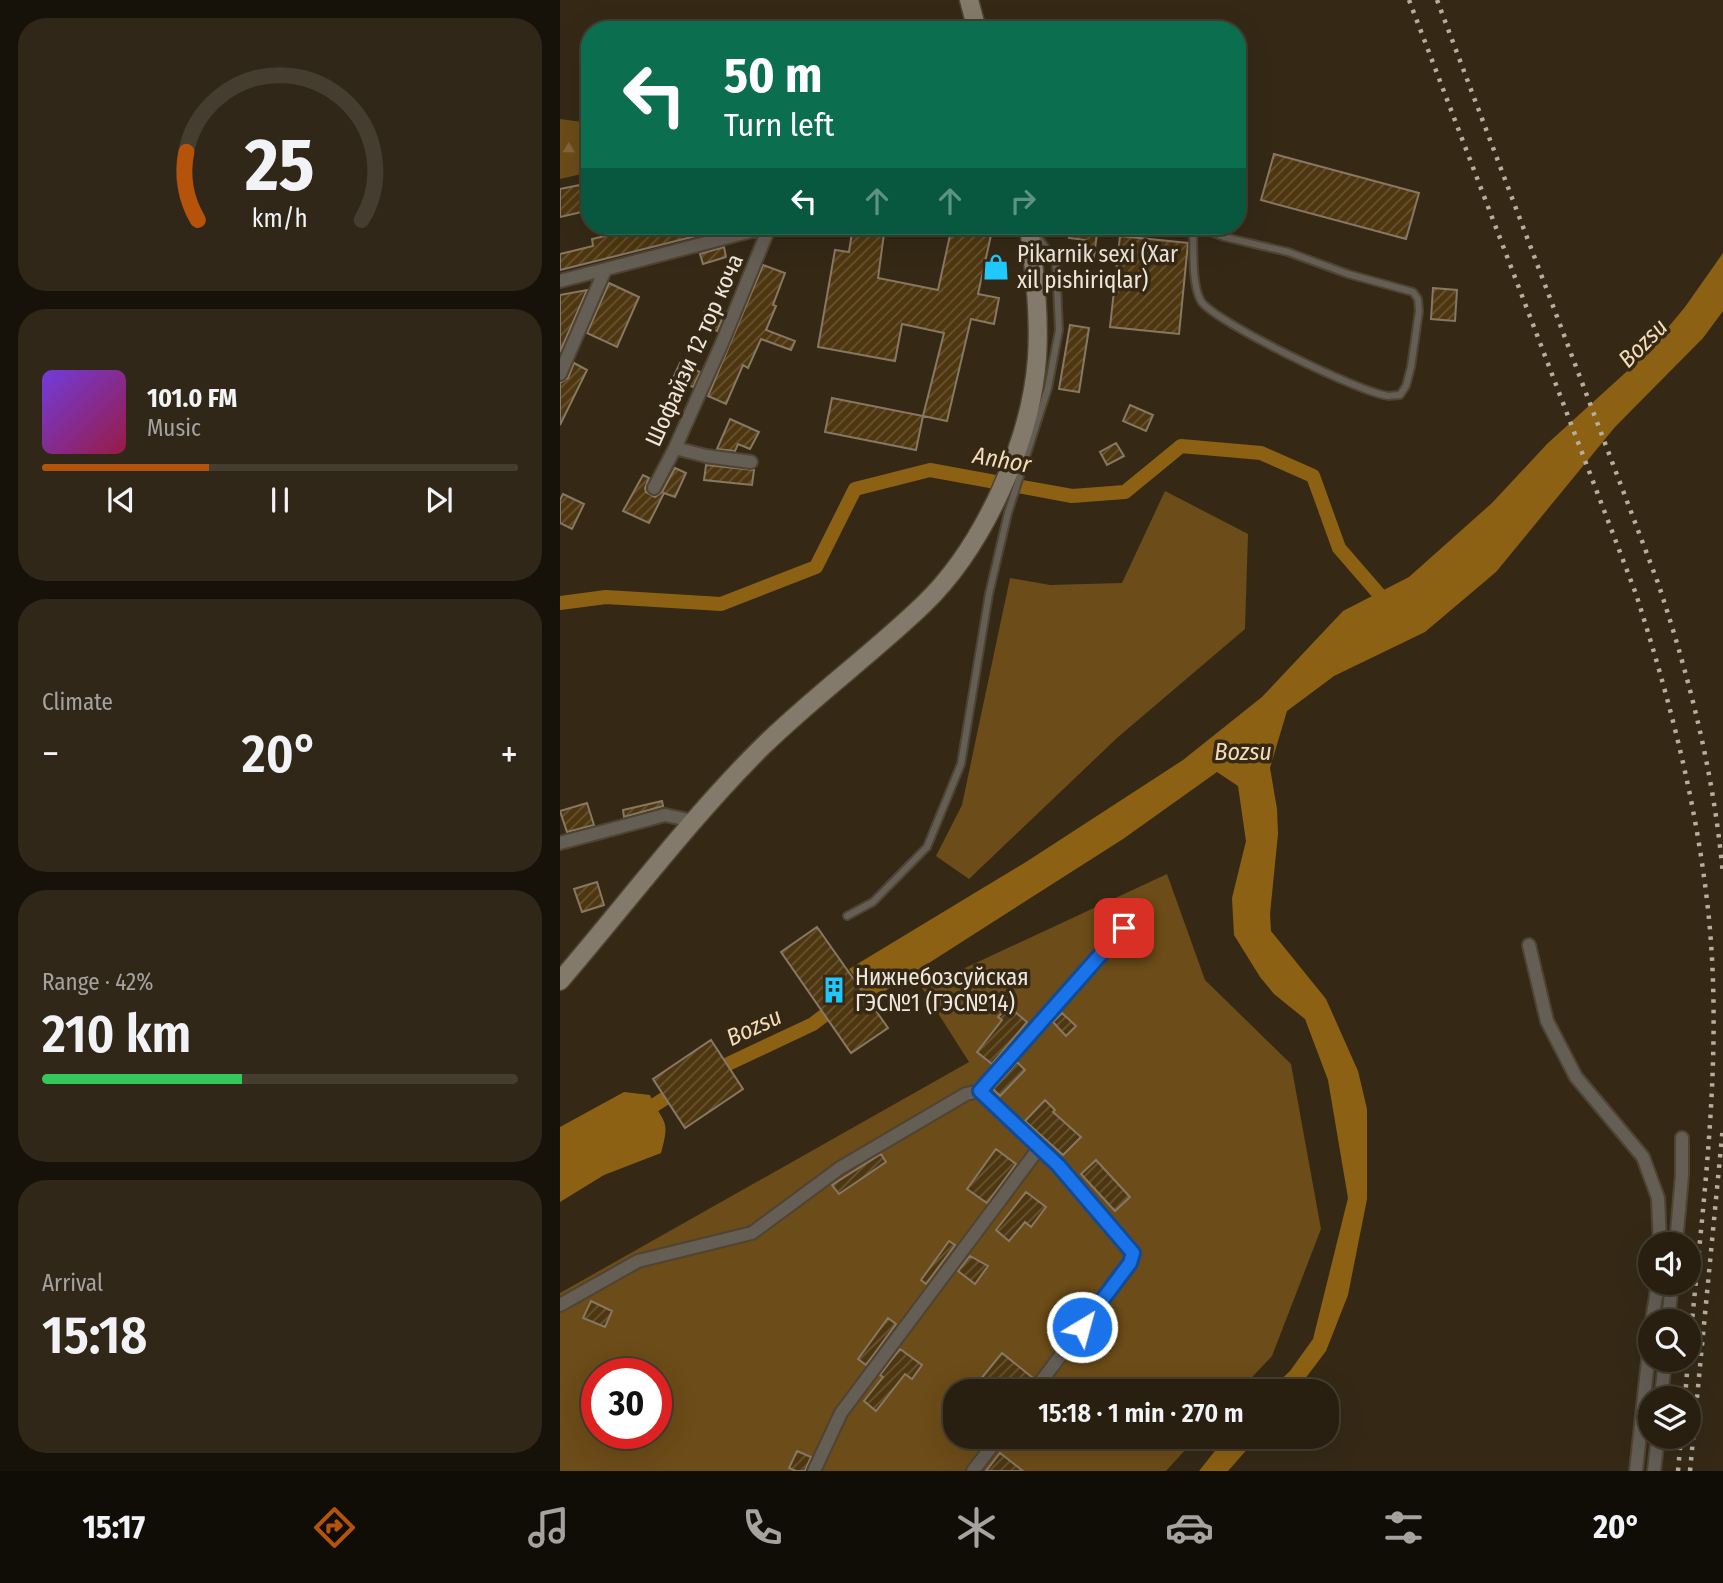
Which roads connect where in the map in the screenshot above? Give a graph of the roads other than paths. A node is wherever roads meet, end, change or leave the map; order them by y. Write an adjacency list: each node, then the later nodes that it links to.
1 (969, 0): 2 (main road)
2 (975, 21)
3 (739, 235): 8 (street, Шофайзи 12 тор коча)
4 (768, 235): 11 (street, Шофайзи 12 тор коча)
5 (1030, 235): 14 (main road)
6 (1195, 235): 7 (lane)
7 (1219, 235)
8 (605, 270): 9 (street, Шофайзи 12 тор коча); 10 (street)
9 (560, 281)
10 (560, 373)
11 (675, 448): 12 (street); 13 (street, Шофайзи 12 тор коча)
12 (751, 462)
13 (654, 488)
14 (999, 512): 15 (main road); 17 (lane)
15 (694, 821): 16 (street); 20 (main road)
16 (560, 843)
17 (847, 916)
18 (1124, 928): 21 (street)
19 (1530, 946): 24 (street)
20 (562, 974)
21 (980, 1091): 23 (street); 26 (street)
22 (1682, 1138): 25 (street)
23 (1039, 1148): 28 (street); 31 (street)
24 (1659, 1232)
25 (1677, 1232)
26 (560, 1305)
27 (1647, 1372): 33 (street)
28 (1043, 1379)
29 (990, 1449): 32 (street)
30 (1657, 1449): 34 (street)
31 (814, 1471)
32 (973, 1471)
33 (1636, 1471)
34 (1654, 1471)

